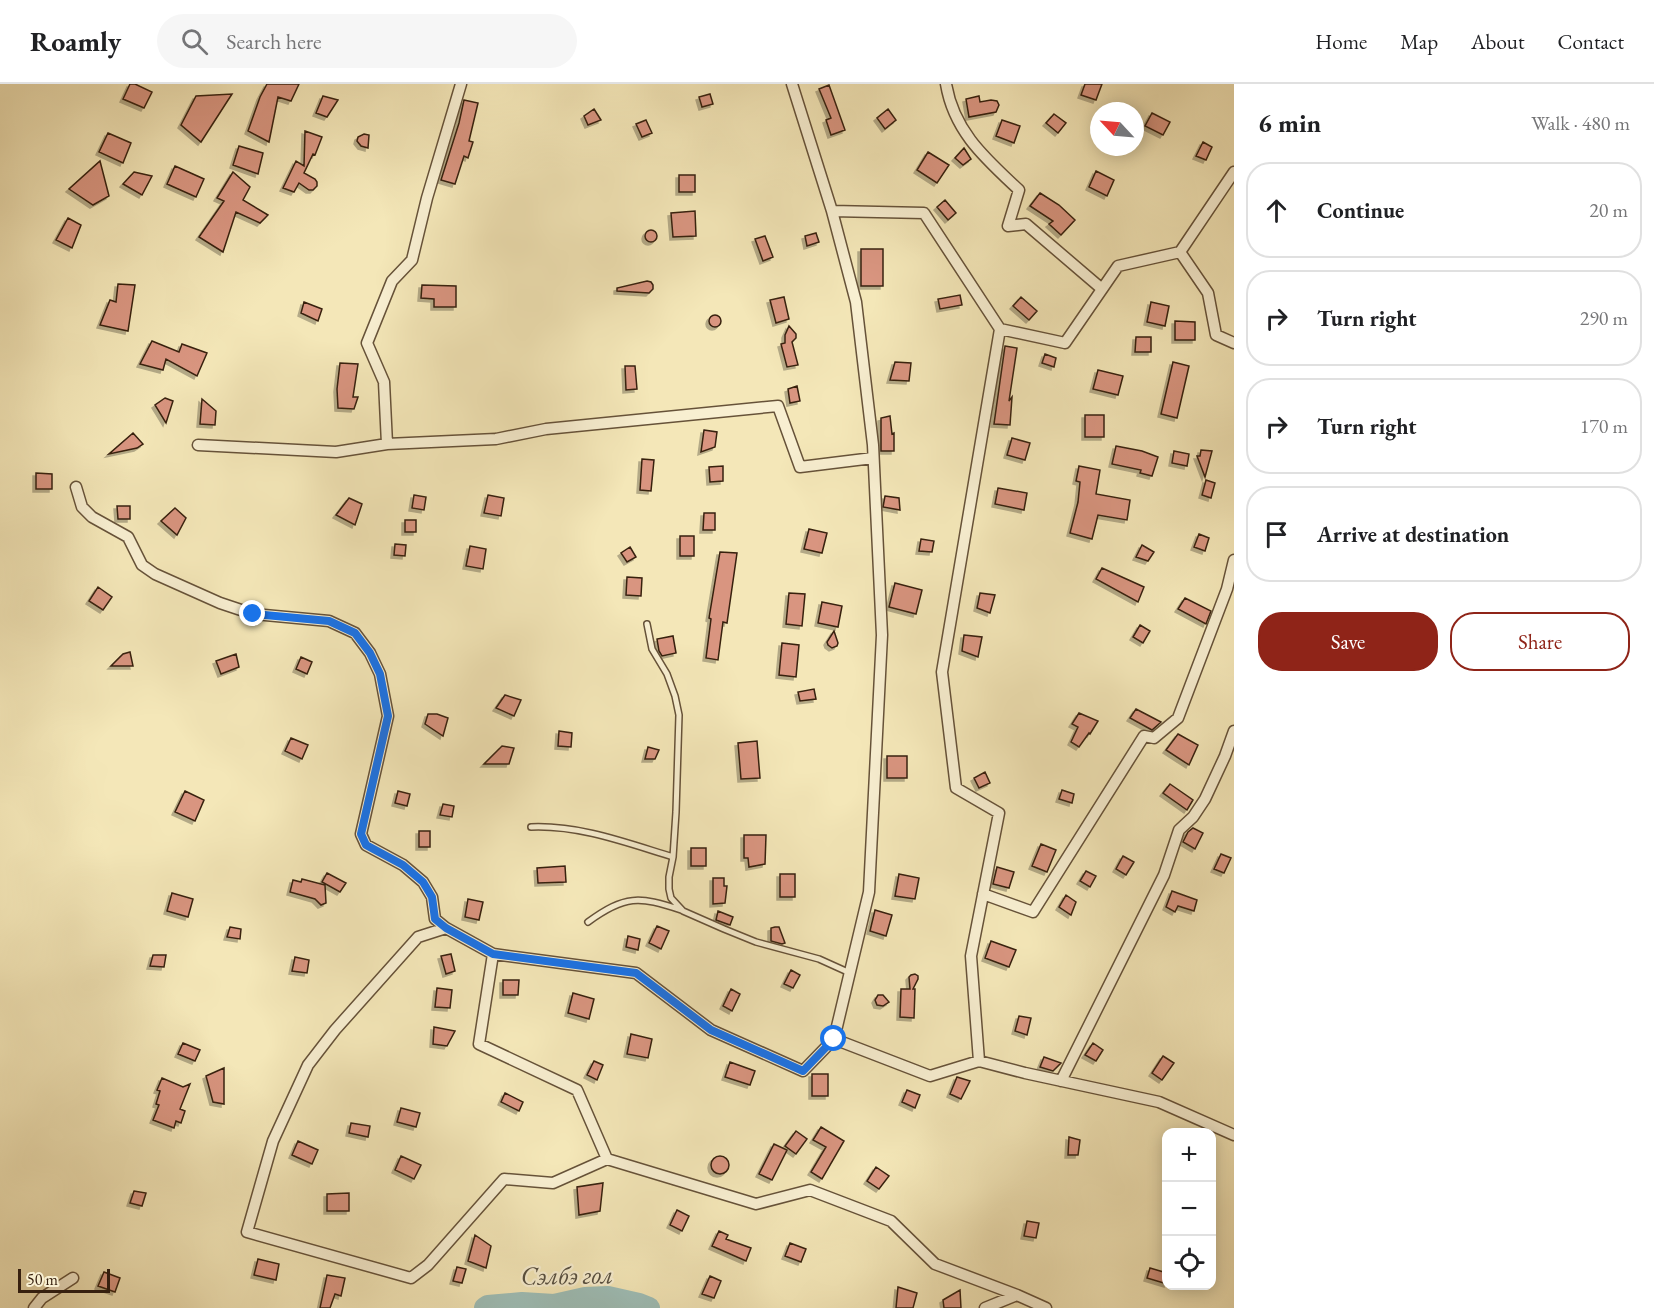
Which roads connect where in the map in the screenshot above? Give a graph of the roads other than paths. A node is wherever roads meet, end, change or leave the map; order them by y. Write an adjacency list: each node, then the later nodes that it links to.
1 (461, 84): 10 (street)
2 (792, 84): 5 (street)
3 (946, 84): 7 (street)
4 (1234, 172): 6 (street)
5 (832, 210): 8 (street); 12 (street)
6 (1180, 252): 7 (street); 9 (street)
7 (1102, 289): 8 (street)
8 (1000, 329): 19 (street)
9 (1234, 343)
10 (387, 444): 11 (street); 12 (street)
11 (198, 445)
12 (873, 459): 24 (street)
13 (76, 487): 22 (street)
14 (1234, 560): 19 (street)
15 (647, 624): 18 (lane)
16 (1234, 731): 27 (street)
17 (531, 827): 18 (lane)
18 (673, 857): 20 (lane)
19 (983, 894): 26 (street)
20 (683, 911): 21 (lane); 24 (lane)
21 (588, 922)
22 (446, 928): 23 (street); 29 (street)
23 (493, 954): 25 (street); 29 (street)
24 (850, 973): 25 (street)
25 (834, 1039): 26 (street)
26 (979, 1061): 27 (street)
27 (1061, 1081): 28 (street)
28 (1234, 1135)
29 (607, 1159): 31 (street)
30 (73, 1278): 32 (street)
31 (1017, 1295): 33 (street); 34 (street)
32 (34, 1308)
33 (985, 1308)
34 (1046, 1308)

